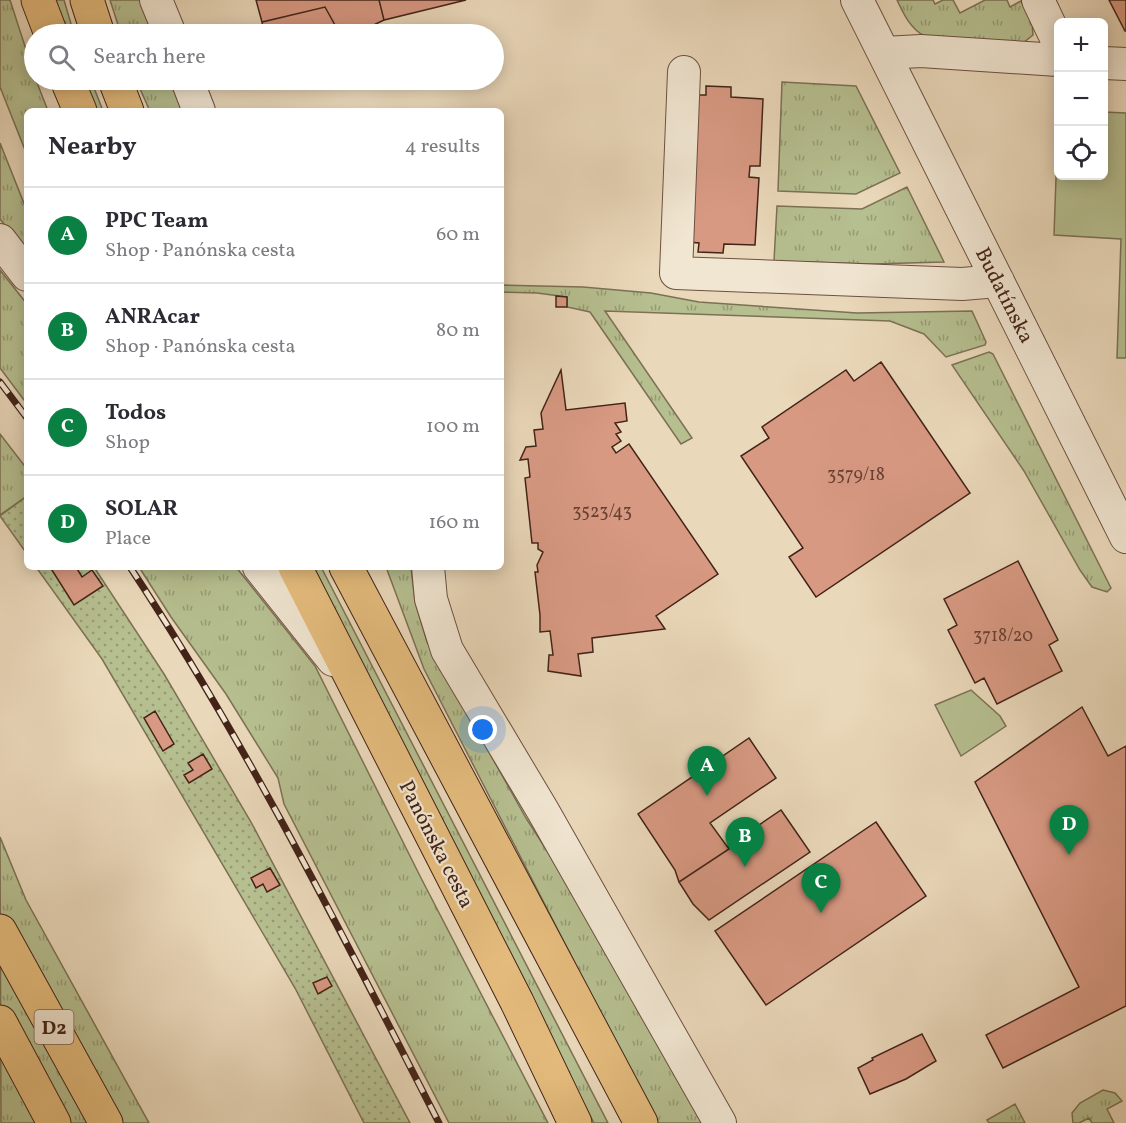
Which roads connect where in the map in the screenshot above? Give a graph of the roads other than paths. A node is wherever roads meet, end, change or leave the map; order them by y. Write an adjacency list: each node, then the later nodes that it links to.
1 (38, 0): 6 (main road)
2 (87, 0): 7 (main road)
3 (156, 0): 8 (street)
4 (857, 0): 10 (street, Budatínska)
5 (1038, 0): 9 (street)
6 (47, 24)
7 (95, 24)
8 (166, 24)
9 (1054, 32)
10 (884, 53): 11 (street); 23 (street, Budatínska)
11 (1054, 60)
12 (1108, 63): 13 (street)
13 (1126, 64)
14 (684, 72): 23 (street)
15 (71, 90): 18 (main road)
16 (119, 90): 19 (main road)
17 (191, 90): 20 (street)
18 (79, 108)
19 (126, 108)
20 (198, 108)
21 (0, 240): 22 (street)
22 (24, 270)
23 (998, 281): 24 (street, Budatínska)
24 (1126, 537)
25 (261, 570): 30 (street)
26 (297, 570): 30 (main road, Panónska cesta)
27 (349, 570): 29 (main road)
28 (428, 570): 37 (street)
29 (359, 582): 36 (main road)
30 (359, 693): 35 (main road, Panónska cesta)
31 (0, 931): 34 (main road, D2)
32 (0, 1022): 33 (main road, D2)
33 (54, 1123)
34 (106, 1123)
35 (575, 1123)
36 (641, 1123)
37 (720, 1123)

